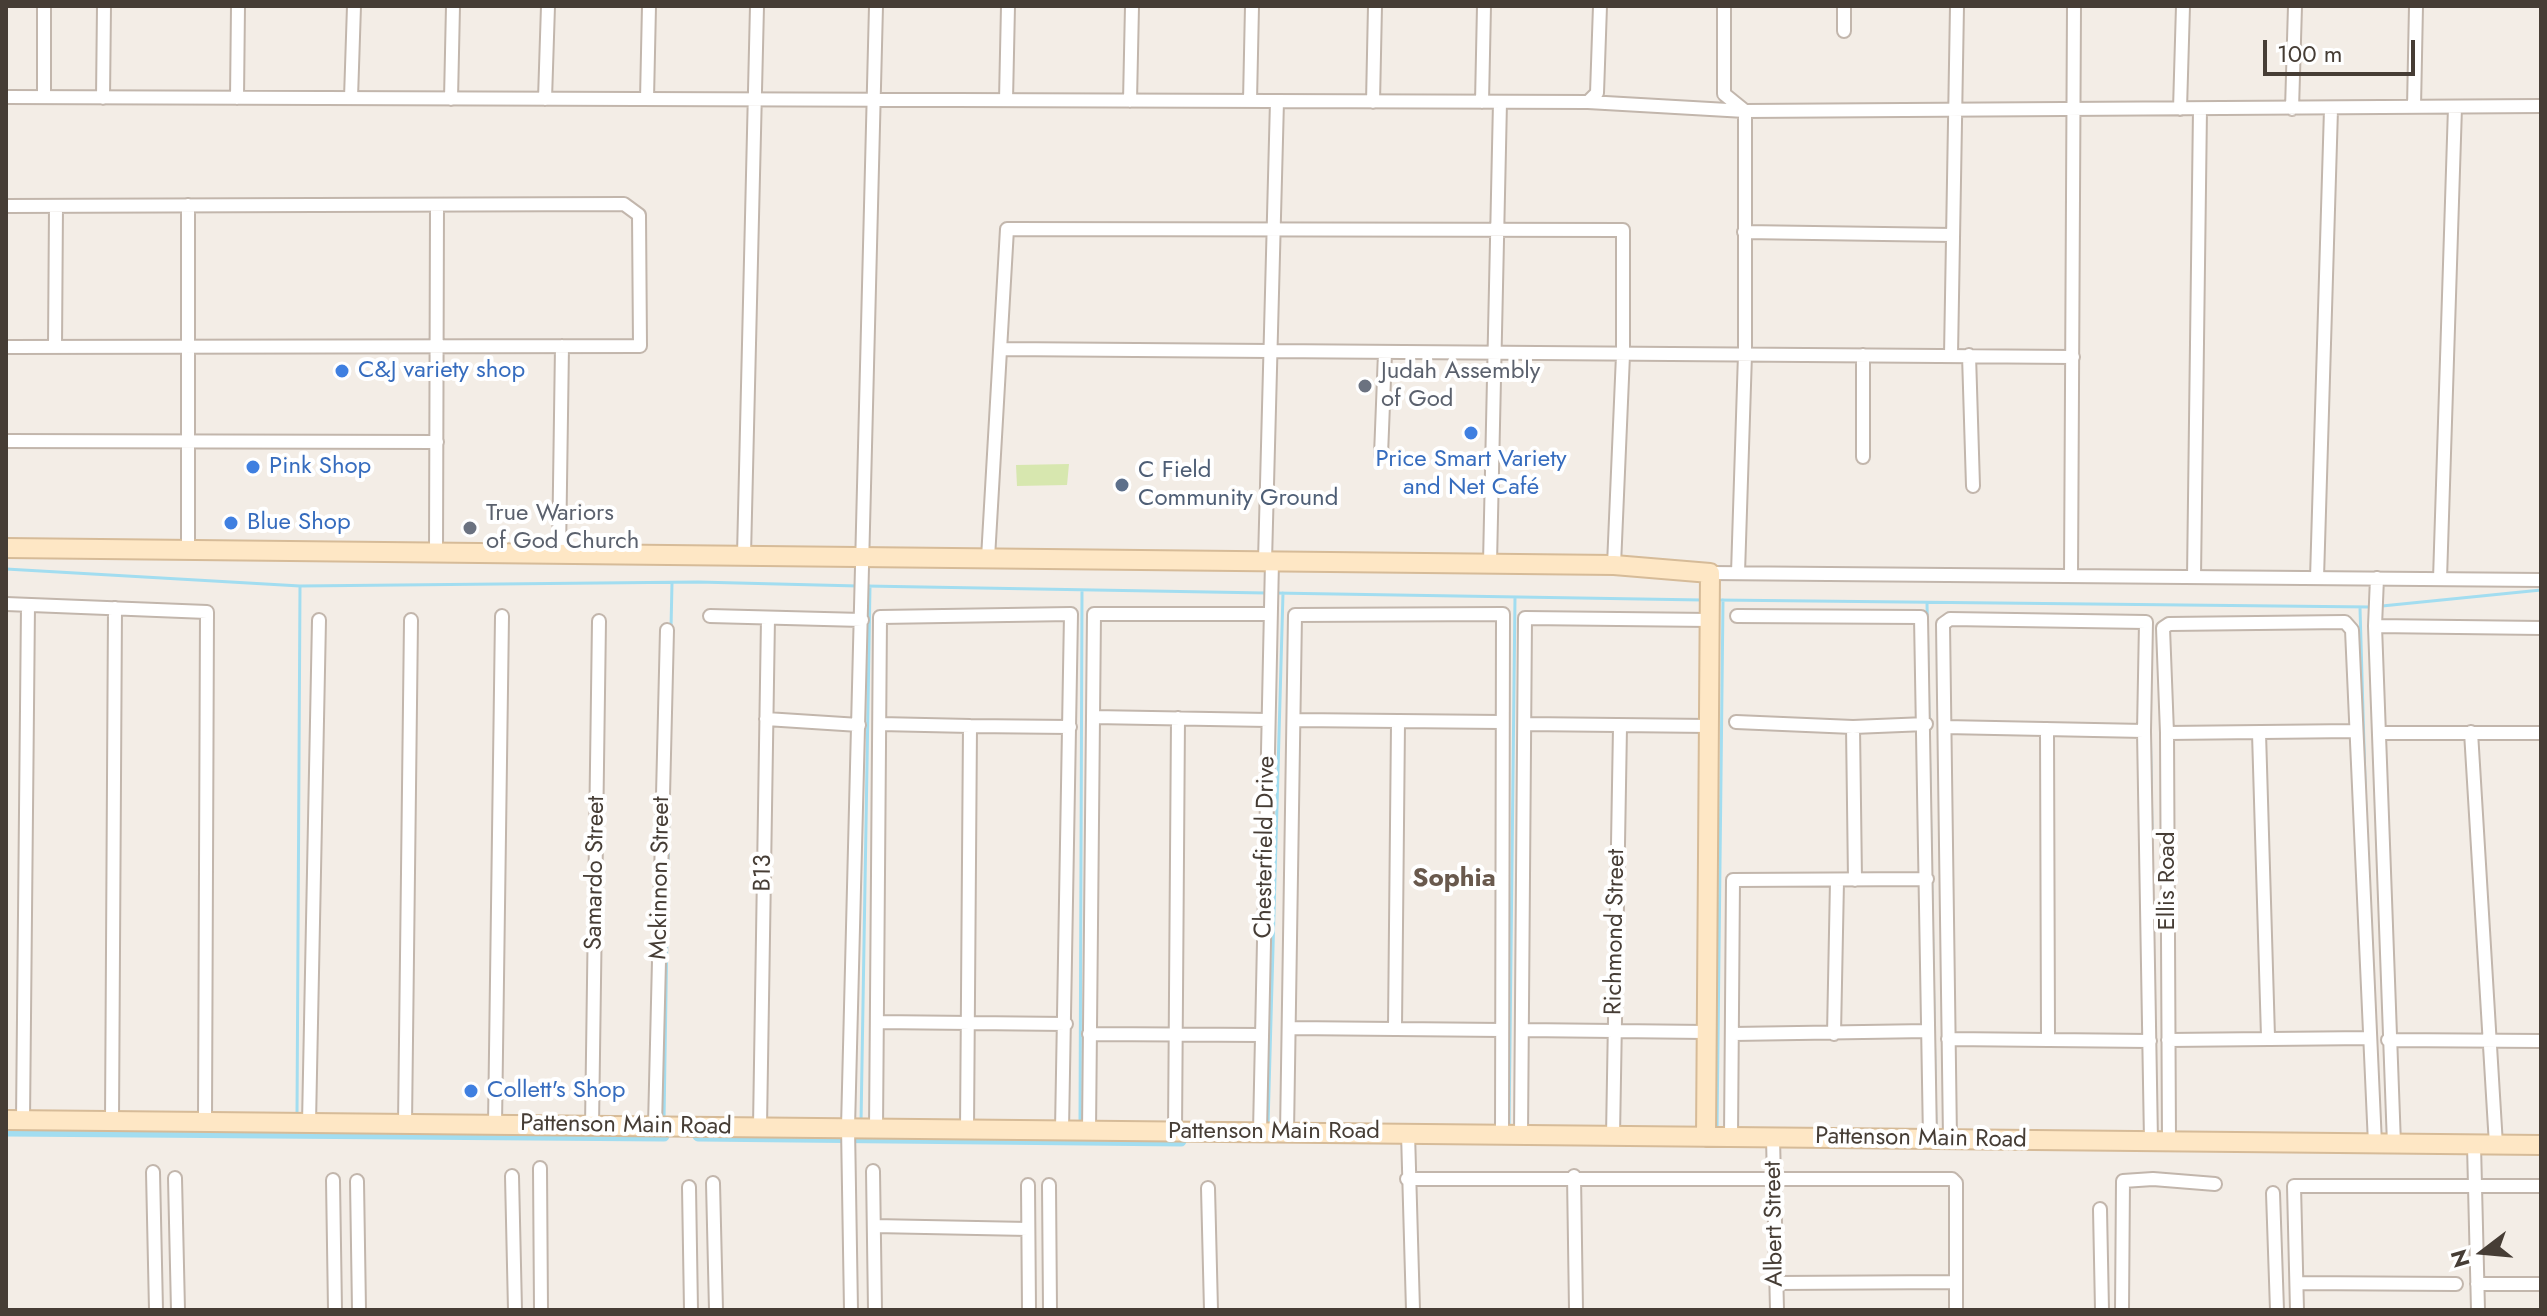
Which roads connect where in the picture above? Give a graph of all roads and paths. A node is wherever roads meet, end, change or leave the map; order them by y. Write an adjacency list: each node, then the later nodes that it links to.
1 (44, 6): 25 (street)
2 (104, 6): 26 (street)
3 (238, 6): 27 (street)
4 (354, 6): 28 (street)
5 (453, 6): 29 (street)
6 (548, 6): 30 (street)
7 (649, 6): 31 (street)
8 (757, 6): 32 (street)
9 (876, 6): 33 (street)
10 (1008, 6): 34 (street)
11 (1132, 6): 35 (street)
12 (1252, 6): 36 (street)
13 (1375, 6): 38 (street)
14 (1484, 6): 39 (street)
15 (1600, 6): 41 (street)
16 (1724, 6): 51 (street)
17 (1844, 6): 23 (street)
18 (1957, 6): 45 (street)
19 (2074, 6): 46 (street)
20 (2183, 6): 47 (street)
21 (2295, 6): 49 (street)
22 (2416, 6): 43 (street)
23 (1844, 31)
24 (6, 97): 25 (street)
25 (44, 97): 26 (street)
26 (103, 98): 27 (street)
27 (237, 98): 28 (street)
28 (351, 98): 29 (street)
29 (451, 99): 30 (street)
30 (545, 99): 31 (street)
31 (647, 99): 32 (street)
32 (755, 100): 33 (street); 85 (street)
33 (874, 100): 34 (street); 86 (street)
34 (1006, 100): 35 (street)
35 (1130, 101): 36 (street)
36 (1250, 101): 37 (street)
37 (1277, 101): 38 (street); 56 (street, Chesterfield Drive)
38 (1373, 102): 39 (street)
39 (1482, 102): 40 (street)
40 (1500, 102): 41 (street); 57 (street)
41 (1588, 102): 51 (street)
42 (2541, 106): 44 (street)
43 (2414, 107): 44 (street); 50 (street)
44 (2455, 107): 96 (street)
45 (1955, 109): 46 (street); 51 (street); 59 (street)
46 (2074, 109): 47 (street); 74 (street)
47 (2180, 109): 48 (street)
48 (2200, 109): 49 (street); 94 (street)
49 (2292, 109): 50 (street)
50 (2331, 109): 95 (street)
51 (1745, 111): 58 (street)
52 (188, 205): 53 (street); 55 (street); 64 (street)
53 (437, 205): 60 (street); 61 (street)
54 (6, 206): 55 (street)
55 (56, 206): 63 (street)
56 (1275, 229): 57 (street); 65 (street); 66 (street, Chesterfield Drive)
57 (1497, 229): 69 (street); 70 (street)
58 (1744, 232): 59 (street); 68 (street)
59 (1953, 235): 72 (street)
60 (437, 346): 61 (street); 64 (street); 76 (street)
61 (562, 346): 84 (street)
62 (6, 347): 63 (street)
63 (55, 347): 64 (street)
64 (188, 347): 77 (street)
65 (1002, 349): 66 (street); 87 (street)
66 (1272, 349): 67 (street); 88 (street, Chesterfield Drive)
67 (1385, 353): 69 (street); 78 (street)
68 (1745, 354): 70 (street); 71 (street); 92 (street)
69 (1495, 355): 70 (street); 89 (street)
70 (1623, 355): 90 (street)
71 (1863, 355): 72 (street); 79 (street)
72 (1951, 355): 73 (street)
73 (1969, 355): 74 (street); 80 (street)
74 (2073, 357): 93 (street)
75 (6, 441): 77 (street)
76 (437, 442): 77 (street); 83 (street)
77 (188, 443): 82 (street)
78 (1381, 455)
79 (1863, 457)
80 (1973, 486)
81 (6, 548): 82 (street)
82 (188, 550): 83 (street)
83 (436, 552): 84 (street)
84 (559, 554): 85 (street)
85 (744, 555): 86 (street)
86 (864, 556): 87 (street); 110 (street)
87 (988, 558): 88 (street)
88 (1268, 561): 89 (street); 102 (street, Chesterfield Drive)
89 (1490, 563): 90 (street)
90 (1614, 565): 91 (street)
91 (1710, 573): 92 (street); 107 (street)
92 (1738, 573): 93 (street)
93 (2071, 576): 94 (street)
94 (2194, 577): 95 (street)
95 (2317, 578): 98 (street)
96 (2440, 579): 97 (street); 98 (street)
97 (2541, 580)
98 (2377, 581): 112 (street)
99 (6, 604): 100 (street)
100 (28, 605): 101 (street); 168 (street)
101 (115, 608): 169 (street); 170 (street)
102 (1270, 614): 115 (street); 118 (street, Chesterfield Drive)
103 (502, 616): 173 (street)
104 (710, 616): 106 (street)
105 (1737, 616): 125 (street)
106 (768, 618): 110 (street); 117 (street, B13)
107 (1711, 618): 124 (street); 128 (street)
108 (319, 620): 171 (street)
109 (411, 620): 172 (street)
110 (862, 620): 126 (street)
111 (599, 621): 174 (street, Samardo Street)
112 (2376, 621): 113 (street); 139 (street)
113 (2541, 628)
114 (667, 630): 175 (street, Mckinnon Street)
115 (1093, 717): 116 (street); 154 (street)
116 (1178, 718): 118 (street); 157 (street)
117 (766, 719): 126 (street); 176 (street, B13)
118 (1268, 720): 158 (street, Chesterfield Drive)
119 (1296, 720): 120 (street, Chesterfield Drive); 122 (street); 148 (street, Chesterfield Drive)
120 (1501, 722): 122 (street); 149 (street)
121 (1736, 722): 131 (street)
122 (1398, 723): 147 (street)
123 (880, 724): 127 (street); 129 (street); 144 (street)
124 (1525, 724): 130 (street); 150 (street)
125 (1926, 724): 131 (street); 141 (street)
126 (859, 725): 178 (street)
127 (970, 726): 129 (street); 145 (street)
128 (1709, 726): 130 (street); 153 (street)
129 (1070, 727): 146 (street)
130 (1620, 727): 151 (street, Richmond Street)
131 (1853, 727): 142 (street)
132 (1945, 727): 133 (street); 134 (street); 161 (street)
133 (2047, 729): 134 (street); 162 (street)
134 (2144, 731): 165 (street)
135 (2355, 731): 137 (street, Ellis Road); 138 (street); 160 (street)
136 (2471, 732): 139 (street); 140 (street); 167 (street)
137 (2167, 733): 138 (street); 163 (street, Ellis Road)
138 (2259, 733): 159 (street)
139 (2379, 733): 164 (street)
140 (2541, 733)
141 (1927, 879): 142 (street); 152 (street)
142 (1855, 880): 143 (street)
143 (1837, 881): 155 (street); 156 (street)
144 (877, 1022): 145 (street); 178 (street)
145 (967, 1023): 146 (street); 177 (street)
146 (1066, 1024): 179 (street)
147 (1395, 1027): 148 (street); 149 (street)
148 (1290, 1028): 182 (street, Chesterfield Drive)
149 (1502, 1030): 183 (street)
150 (1523, 1030): 151 (street); 183 (street)
151 (1615, 1030): 153 (street); 184 (street, Richmond Street)
152 (1928, 1031): 156 (street); 188 (street)
153 (1706, 1032): 186 (street)
154 (1089, 1034): 157 (street); 179 (street)
155 (1733, 1034): 156 (street); 187 (street)
156 (1834, 1034)
157 (1175, 1035): 158 (street); 180 (street)
158 (1262, 1035): 181 (street, Chesterfield Drive)
159 (2268, 1037): 160 (street); 163 (street)
160 (2370, 1038): 191 (street)
161 (1948, 1039): 162 (street); 188 (street)
162 (2048, 1040): 165 (street)
163 (2168, 1040): 189 (street, Ellis Road)
164 (2388, 1040): 167 (street); 191 (street)
165 (2150, 1041): 189 (street)
166 (2541, 1041): 167 (street)
167 (2489, 1042): 192 (street)
168 (14, 1120): 169 (street, Pattenson Main Road)
169 (112, 1121): 170 (street, Pattenson Main Road)
170 (205, 1122): 171 (street, Pattenson Main Road)
171 (300, 1123): 172 (street, Pattenson Main Road)
172 (405, 1124): 173 (street, Pattenson Main Road)
173 (495, 1125): 174 (street, Pattenson Main Road)
174 (592, 1126): 175 (street, Pattenson Main Road)
175 (655, 1126): 176 (street, Pattenson Main Road)
176 (760, 1127): 178 (street, Pattenson Main Road)
177 (967, 1129): 178 (street, Pattenson Main Road); 179 (street, Pattenson Main Road)
178 (857, 1130): 233 (street)
179 (1076, 1131): 180 (street, Pattenson Main Road)
180 (1175, 1132): 181 (street, Pattenson Main Road)
181 (1260, 1132): 182 (street, Pattenson Main Road)
182 (1287, 1133): 185 (street, Pattenson Main Road)
183 (1511, 1135): 184 (street, Pattenson Main Road); 185 (street, Pattenson Main Road)
184 (1613, 1136): 186 (street, Pattenson Main Road)
185 (1408, 1137): 202 (street)
186 (1706, 1137): 187 (street, Pattenson Main Road)
187 (1731, 1137): 190 (street, Pattenson Main Road)
188 (1938, 1139): 189 (street, Pattenson Main Road); 190 (street, Pattenson Main Road)
189 (2160, 1142): 191 (street, Pattenson Main Road)
190 (1773, 1144): 200 (street, Albert Street)
191 (2385, 1144): 194 (street, Pattenson Main Road)
192 (2496, 1145): 193 (street, Pattenson Main Road); 194 (street, Pattenson Main Road)
193 (2541, 1145)
194 (2474, 1147): 207 (street)
195 (540, 1168): 230 (street)
196 (873, 1171): 215 (street)
197 (153, 1172): 225 (street)
198 (512, 1176): 229 (street)
199 (1574, 1176): 200 (street); 202 (street); 239 (street)
200 (1774, 1177): 217 (street); 218 (street, Albert Street)
201 (175, 1178): 226 (street)
202 (1407, 1179): 238 (street)
203 (333, 1180): 227 (street)
204 (357, 1181): 228 (street)
205 (713, 1183): 232 (street)
206 (2215, 1184): 223 (street)
207 (2474, 1184): 210 (street); 219 (street); 221 (street)
208 (1028, 1185): 216 (street)
209 (1049, 1185): 236 (street)
210 (2541, 1186)
211 (689, 1187): 231 (street)
212 (1208, 1188): 237 (street)
213 (2273, 1193): 242 (street)
214 (2100, 1209): 224 (street)
215 (874, 1226): 216 (street); 234 (street)
216 (1028, 1229): 235 (street)
217 (1955, 1282): 218 (street); 241 (street)
218 (1777, 1283): 240 (street, Albert Street)
219 (2297, 1283): 220 (street); 243 (street)
220 (2456, 1284)
221 (2477, 1284): 222 (street); 244 (street)
222 (2541, 1284)
223 (2122, 1306): 224 (street)
224 (2102, 1307)
225 (156, 1310)
226 (178, 1310)
227 (335, 1310)
228 (359, 1310)
229 (515, 1310)
230 (541, 1310)
231 (691, 1310)
232 (716, 1310)
233 (851, 1310)
234 (875, 1310)
235 (1029, 1310)
236 (1050, 1310)
237 (1211, 1310)
238 (1413, 1310)
239 (1576, 1310)
240 (1777, 1310)
241 (1956, 1310)
242 (2277, 1310)
243 (2297, 1310)
244 (2478, 1310)

